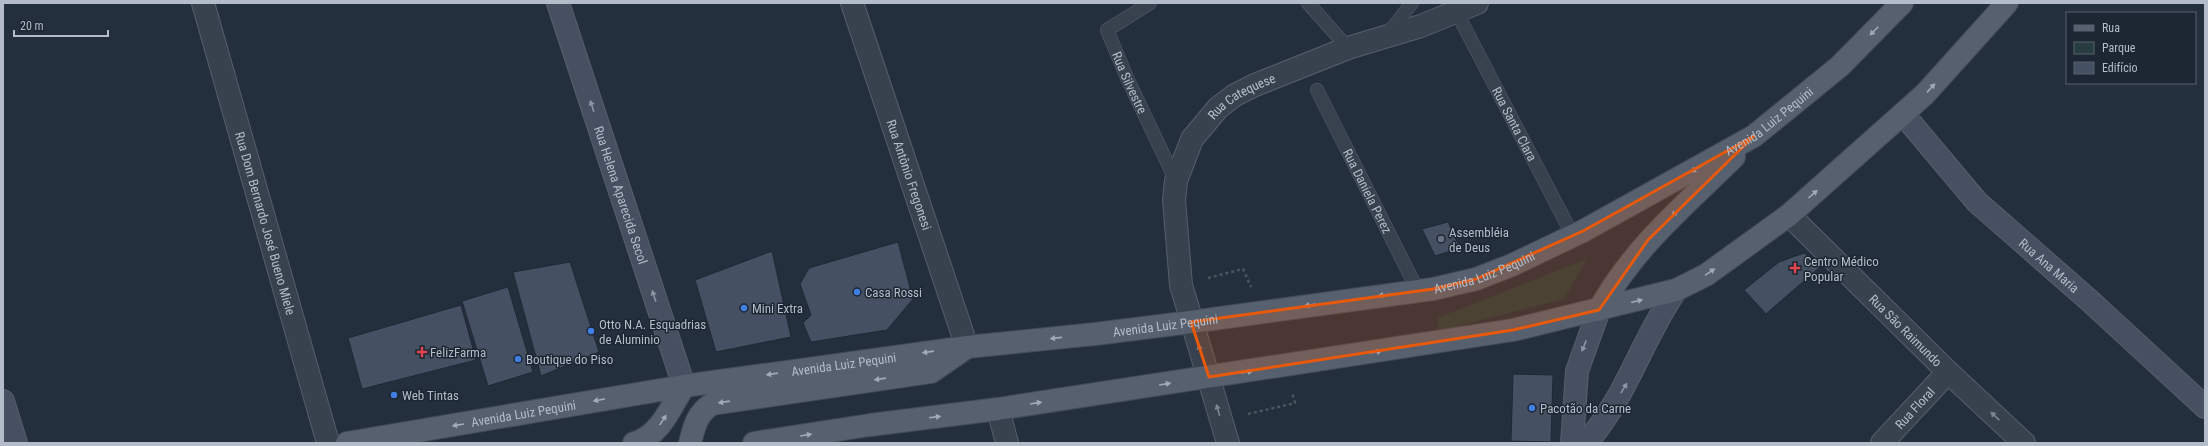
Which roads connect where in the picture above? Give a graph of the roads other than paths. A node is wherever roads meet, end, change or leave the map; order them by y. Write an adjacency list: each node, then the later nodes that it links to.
1 (203, 3): 31 (street, Rua Dom Bernardo José Bueno Miele)
2 (558, 3): 26 (street, Rua Helena Aparecida Secol, one-way to 2)
3 (852, 3): 23 (street, Rua Antônio Fregonesi)
4 (1150, 3): 16 (lane, Rua Silvestre)
5 (1308, 3): 12 (lane)
6 (1412, 3): 11 (lane)
7 (1477, 3): 10 (street, Rua Catequese)
8 (1902, 3): 15 (main road, Avenida Luiz Pequini, one-way to 15)
9 (2007, 3): 14 (main road, one-way to 9)
10 (1457, 13): 11 (street, Rua Catequese); 18 (lane, Rua Santa Clara)
11 (1375, 41): 12 (street, Rua Catequese)
12 (1348, 48): 16 (street, Rua Catequese)
13 (1317, 90): 20 (lane, Rua Daniela Perez)
14 (1903, 114): 17 (main road, one-way to 14); 28 (street, Rua Ana Maria)
15 (1754, 136): 18 (main road, Avenida Luiz Pequini, one-way to 18); 21 (main road, one-way to 21)
16 (1176, 181): 22 (street, Rua Catequese)
17 (1789, 215): 19 (main road, one-way to 17); 24 (street, Rua São Raimundo)
18 (1573, 236): 20 (main road, Avenida Luiz Pequini)
19 (1676, 290): 21 (main road, one-way to 19); 39 (street, one-way to 19)
20 (1418, 291): 22 (main road, Avenida Luiz Pequini, one-way to 22)
21 (1599, 310): 25 (main road, one-way to 21); 38 (street, one-way to 38)
22 (1191, 322): 23 (main road, Avenida Luiz Pequini, one-way to 23); 25 (street, Rua Catequese, one-way to 22)
23 (967, 347): 26 (main road, Avenida Luiz Pequini, one-way to 26); 34 (main road, one-way to 34)
24 (1948, 372): 40 (street, Rua Floral); 41 (street, Rua São Raimundo, one-way to 24)
25 (1209, 378): 29 (main road, one-way to 25); 37 (street, Rua Catequese, one-way to 25)
26 (684, 386): 32 (main road, Avenida Luiz Pequini, one-way to 32); 33 (main road, one-way to 26)
27 (3, 401): 30 (street)
28 (2205, 407)
29 (998, 409): 35 (main road, one-way to 29); 36 (street)
30 (16, 443)
31 (328, 443)
32 (347, 443)
33 (634, 443)
34 (690, 443)
35 (754, 443)
36 (1007, 443)
37 (1228, 443)
38 (1572, 443)
39 (1586, 443)
40 (1882, 443)
41 (2024, 443)

